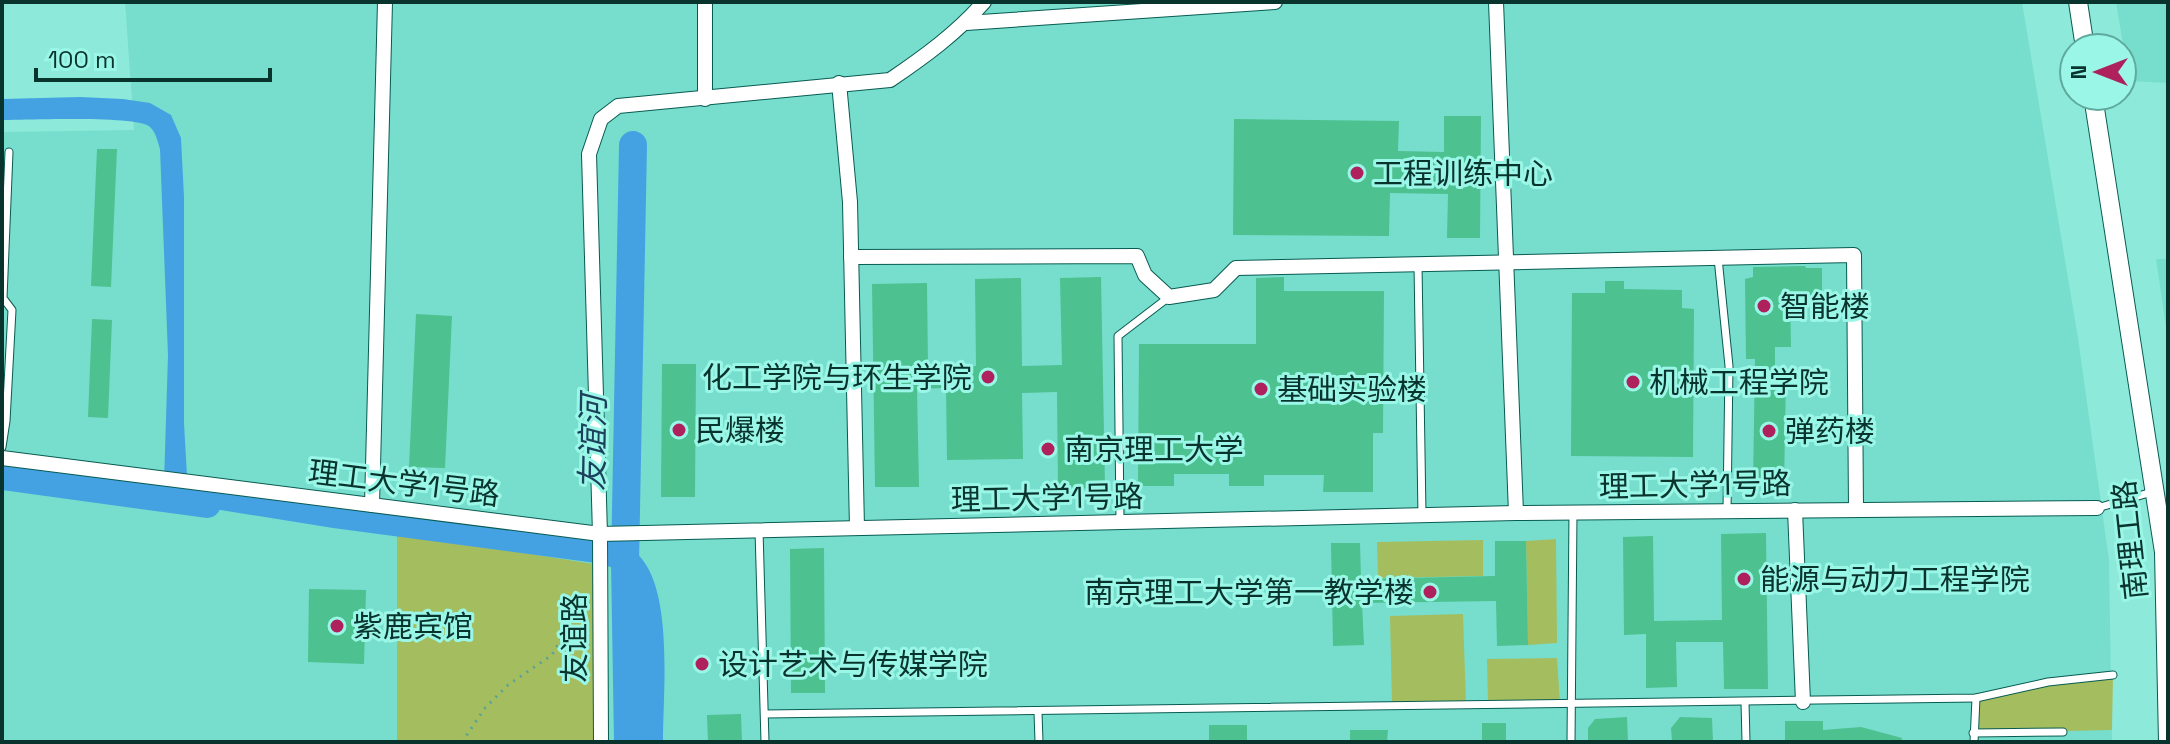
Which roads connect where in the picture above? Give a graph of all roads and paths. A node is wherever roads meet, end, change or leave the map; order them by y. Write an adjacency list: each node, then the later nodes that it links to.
1 (385, 2): 21 (street)
2 (705, 2): 10 (street)
3 (984, 2): 7 (street, 友谊路)
4 (1275, 2): 7 (street)
5 (1496, 2): 15 (street)
6 (2078, 2): 8 (street)
7 (966, 23): 9 (street, 友谊路)
8 (2083, 32)
9 (839, 83): 10 (street, 友谊路); 13 (street)
10 (705, 99): 32 (street, 友谊路)
11 (2095, 112): 20 (street, 南理工路)
12 (9, 152): 18 (lane)
13 (851, 257): 17 (street); 30 (street)
14 (1718, 258): 15 (street); 23 (street); 25 (lane)
15 (1506, 262): 16 (street); 27 (street)
16 (1418, 264): 17 (street); 28 (lane)
17 (1169, 297): 29 (lane)
18 (2, 447)
19 (2, 458): 21 (street, 理工大学1号路)
20 (2154, 491): 22 (lane); 50 (street, 南理工路)
21 (372, 505): 32 (street, 理工大学1号路)
22 (2097, 508): 23 (street, 理工大学1号路)
23 (1856, 509): 24 (street, 理工大学1号路)
24 (1795, 510): 25 (street, 理工大学1号路); 38 (street)
25 (1727, 511): 26 (street, 理工大学1号路)
26 (1573, 512): 27 (street, 理工大学1号路); 36 (lane)
27 (1516, 513): 28 (street, 理工大学1号路)
28 (1422, 515): 29 (street, 理工大学1号路)
29 (1120, 522): 30 (street, 理工大学1号路)
30 (857, 528): 31 (street, 理工大学1号路)
31 (759, 530): 32 (street, 理工大学1号路); 40 (lane)
32 (600, 534): 44 (street, 友谊路)
33 (586, 593): 43 (path)
34 (2113, 675): 35 (lane)
35 (1976, 698): 38 (lane); 42 (lane)
36 (1572, 702): 37 (lane); 39 (lane); 47 (lane)
37 (1745, 702): 38 (lane); 48 (lane)
38 (1803, 702)
39 (1038, 712): 40 (lane); 46 (lane)
40 (765, 714): 45 (lane)
41 (2063, 732): 42 (lane)
42 (1973, 733): 49 (lane)
43 (462, 742)
44 (601, 742)
45 (765, 742)
46 (1039, 742)
47 (1571, 742)
48 (1746, 742)
49 (1974, 742)
50 (2168, 742)

